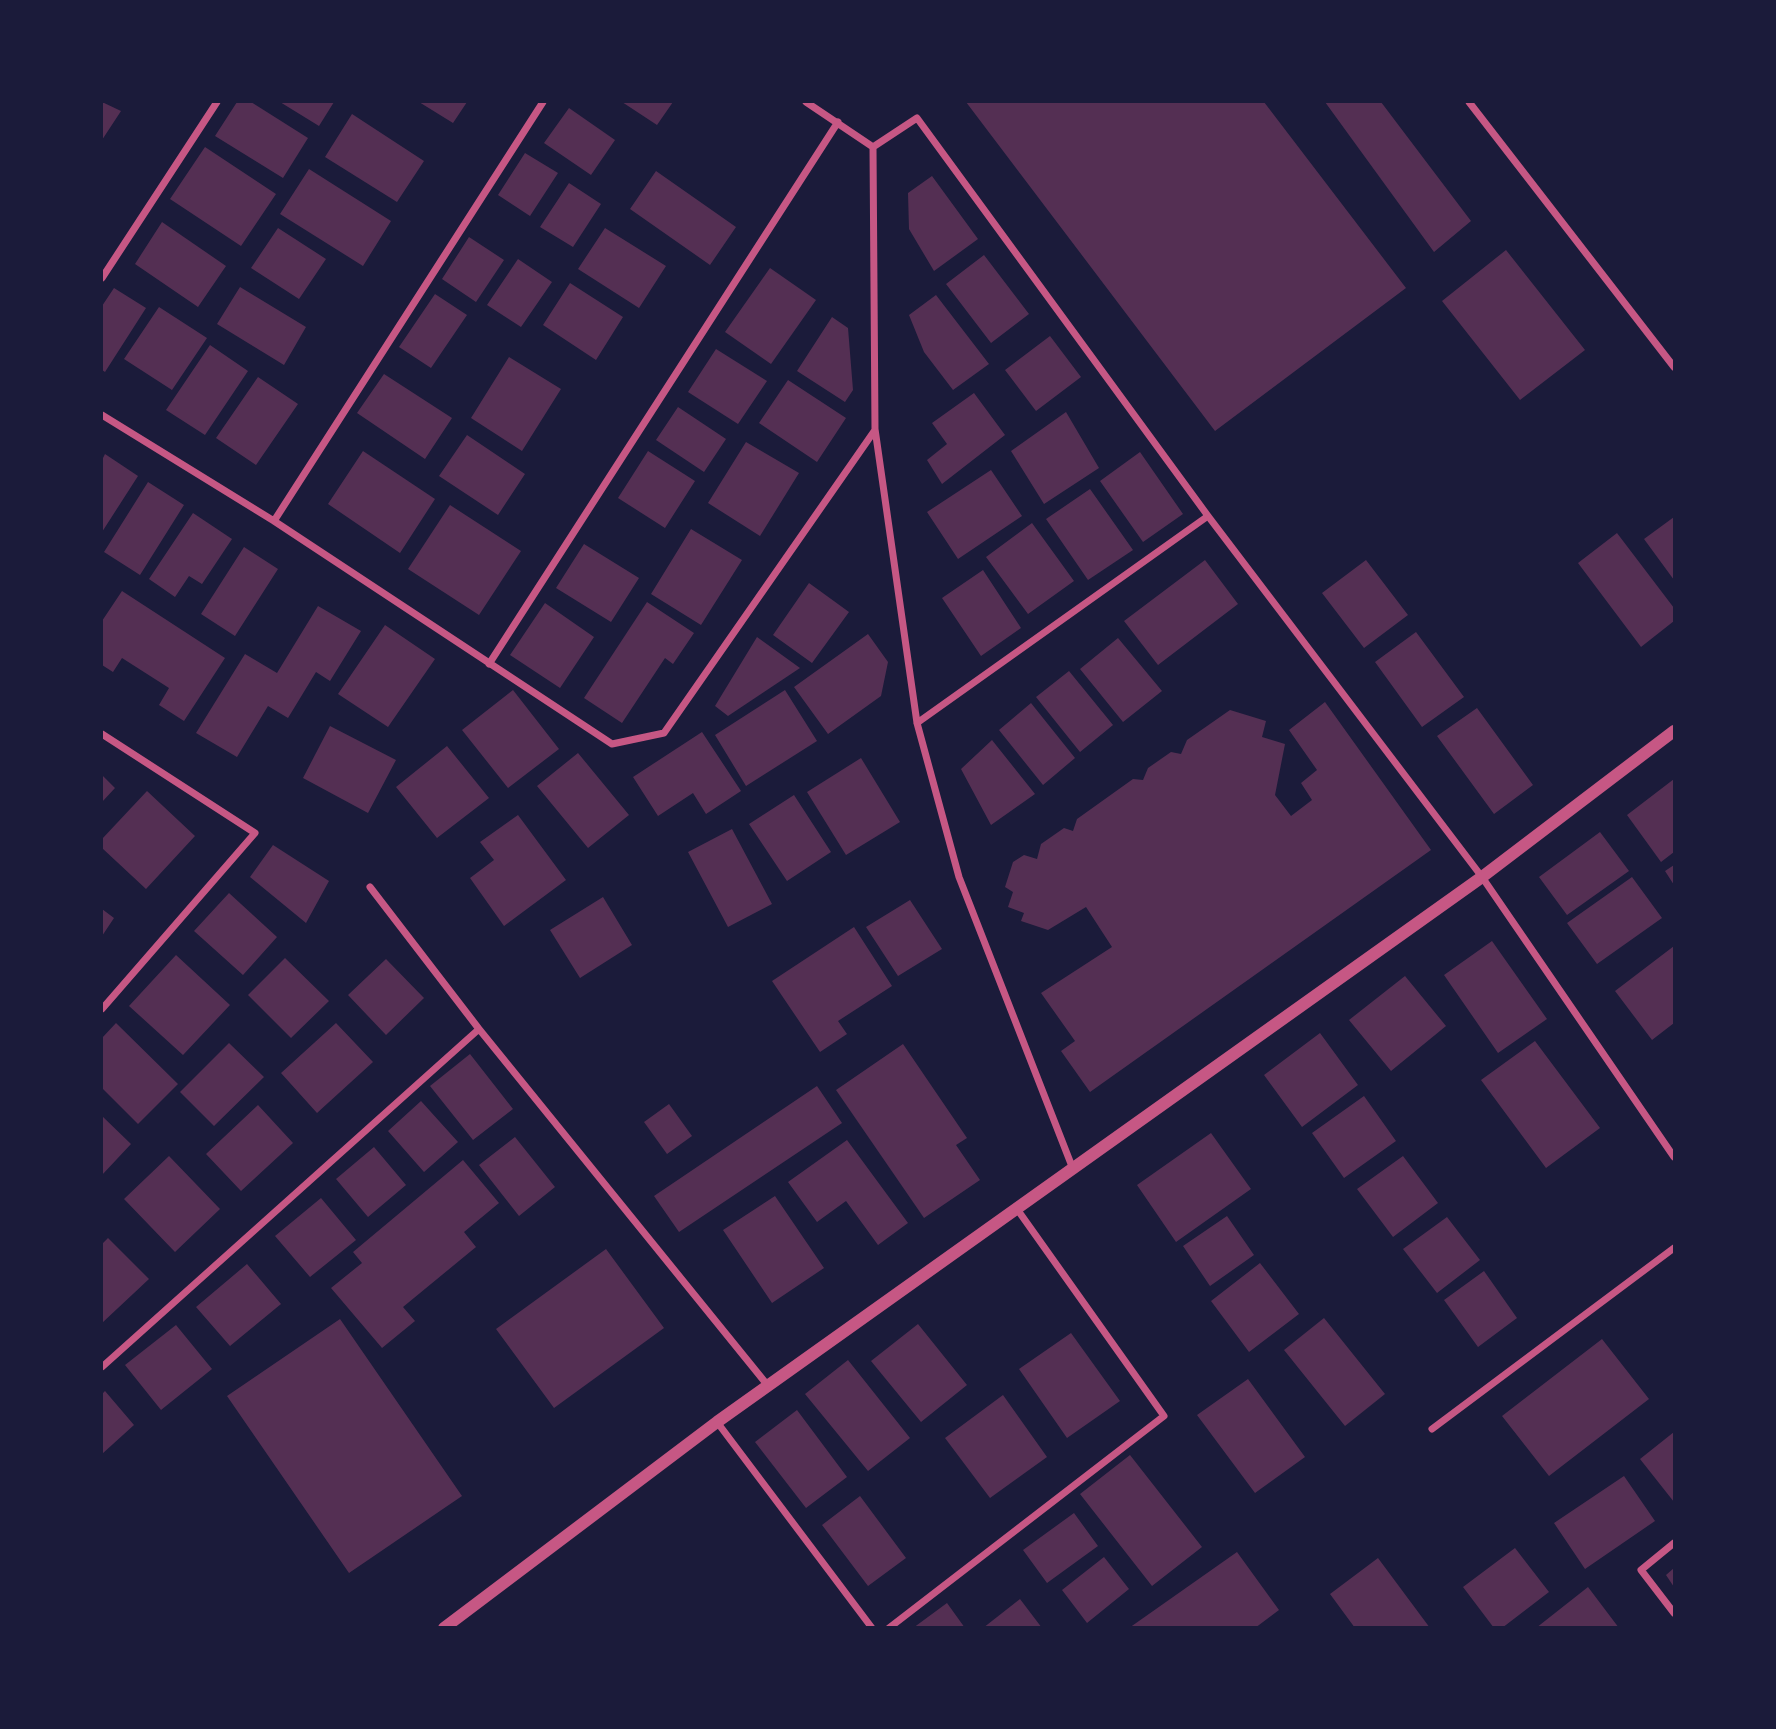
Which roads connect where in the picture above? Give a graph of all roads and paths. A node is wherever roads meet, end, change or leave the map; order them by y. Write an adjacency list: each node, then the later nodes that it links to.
1 (217, 102): 7 (street)
2 (543, 102): 12 (street)
3 (806, 102): 5 (street)
4 (1469, 102): 8 (street)
5 (838, 122): 6 (street); 13 (street)
6 (873, 147): 10 (street); 11 (street)
7 (102, 278)
8 (1675, 367)
9 (102, 415): 12 (street)
10 (875, 429): 13 (street); 14 (street)
11 (1208, 516): 14 (street); 17 (street)
12 (274, 521): 13 (street)
13 (489, 664)
14 (917, 723): 22 (street)
15 (1675, 731): 17 (street)
16 (102, 734): 19 (street)
17 (1482, 877): 21 (street); 22 (street)
18 (370, 887): 20 (street)
19 (102, 1009)
20 (479, 1029): 25 (street); 26 (street)
21 (1675, 1157)
22 (1073, 1169): 23 (street)
23 (1017, 1209): 26 (street); 33 (street)
24 (1675, 1248): 28 (street)
25 (102, 1367)
26 (769, 1387): 27 (street)
27 (717, 1422): 31 (street); 32 (street)
28 (1432, 1429)
29 (1675, 1543): 30 (street)
30 (1675, 1613)
31 (444, 1628)
32 (872, 1628)
33 (889, 1628)

